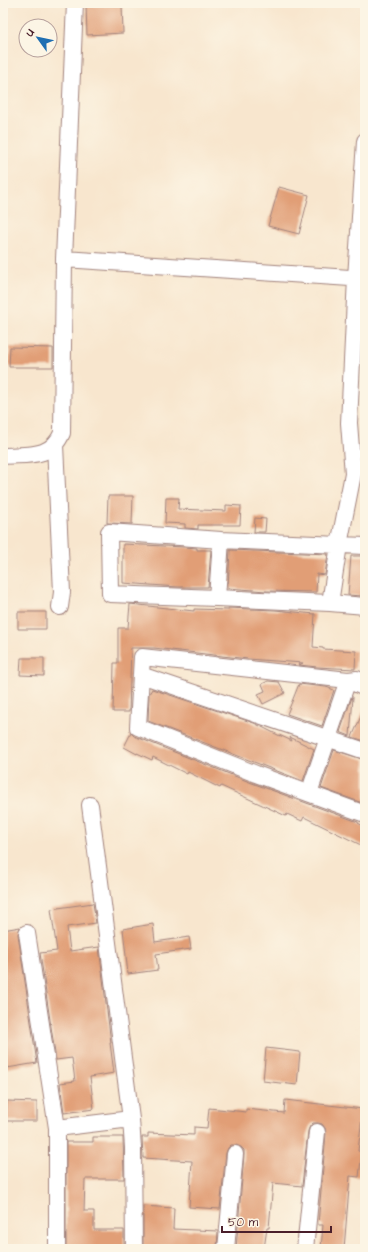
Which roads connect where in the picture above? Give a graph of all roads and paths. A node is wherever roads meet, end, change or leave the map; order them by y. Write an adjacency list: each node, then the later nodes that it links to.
1 (75, 3): 3 (street)
2 (365, 141): 4 (street)
3 (64, 260): 4 (street); 5 (street)
4 (360, 278): 8 (street)
5 (56, 445): 6 (street); 13 (street)
6 (3, 456)
7 (221, 540): 8 (street); 10 (street); 10 (street)
8 (339, 545): 9 (street); 11 (street)
9 (365, 546)
10 (217, 598): 11 (street)
11 (330, 604): 12 (street)
12 (365, 606)
13 (60, 607)
14 (141, 675): 16 (street); 18 (street); 20 (street)
15 (365, 678): 16 (street)
16 (348, 680): 17 (street); 18 (street)
17 (365, 688)
18 (328, 738): 19 (street); 20 (street)
19 (365, 751)
20 (309, 793): 22 (street)
21 (90, 805): 24 (street)
22 (365, 814)
23 (27, 933): 25 (street)
24 (131, 1119): 25 (street); 29 (street)
25 (57, 1128): 28 (street)
26 (317, 1132): 31 (street)
27 (235, 1154): 30 (street)
28 (57, 1249)
29 (134, 1249)
30 (226, 1249)
31 (305, 1249)

